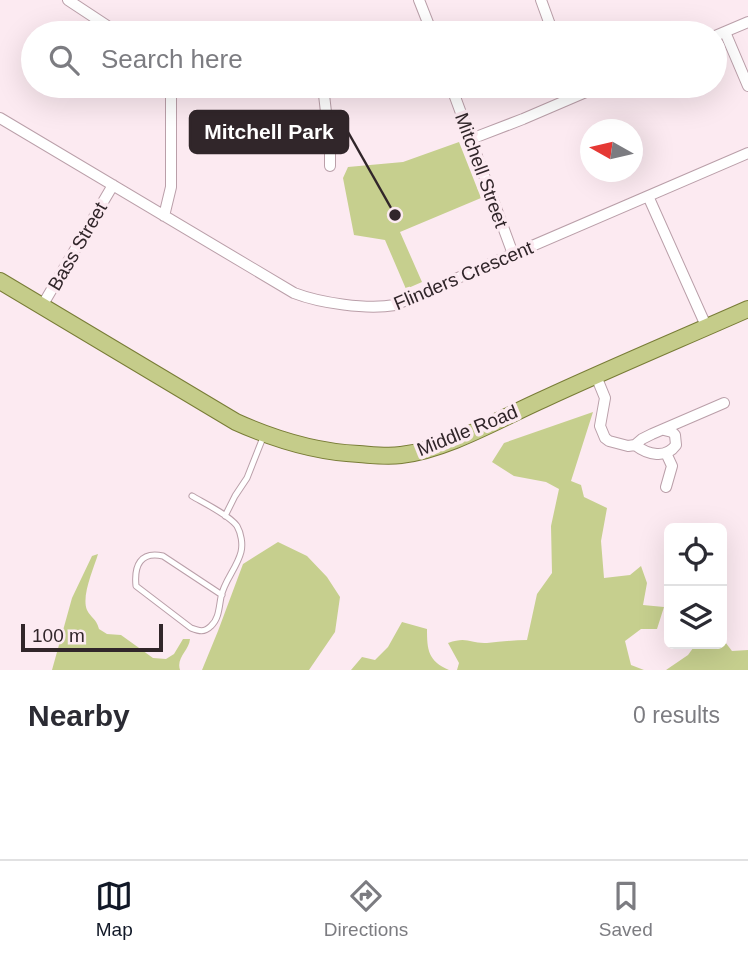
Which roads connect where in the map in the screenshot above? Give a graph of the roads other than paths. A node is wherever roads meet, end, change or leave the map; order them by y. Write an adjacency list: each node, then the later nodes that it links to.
1 (68, 0): 4 (street)
2 (419, 0): 5 (street)
3 (541, 0): 6 (street)
4 (100, 21)
5 (427, 21)
6 (549, 21)
7 (748, 22): 8 (street)
8 (727, 31)
9 (727, 47): 10 (street)
10 (748, 86)
11 (170, 98): 21 (street)
12 (324, 98): 18 (street)
13 (456, 98): 16 (street, Mitchell Street)
14 (562, 98): 16 (street)
15 (0, 118): 19 (street, Flinders Crescent)
16 (471, 139): 22 (street, Mitchell Street)
17 (748, 153): 20 (street, Flinders Crescent)
18 (330, 166)
19 (113, 185): 21 (street, Flinders Crescent); 24 (street, Bass Street)
20 (648, 196): 22 (street, Flinders Crescent); 26 (street)
21 (164, 216): 22 (street, Flinders Crescent)
22 (513, 254)
23 (0, 281): 24 (main road, Middle Road)
24 (42, 306): 30 (main road, Middle Road)
25 (748, 310): 26 (main road, Middle Road)
26 (707, 328): 27 (main road, Middle Road)
27 (596, 376): 30 (main road, Middle Road); 31 (street)
28 (724, 404): 29 (street)
29 (664, 430): 31 (street); 32 (street)
30 (264, 435): 35 (lane)
31 (635, 445): 32 (street)
32 (666, 453): 33 (street)
33 (666, 487)
34 (192, 496): 35 (lane)
35 (225, 516): 36 (lane)
36 (222, 595): 36 (lane)

